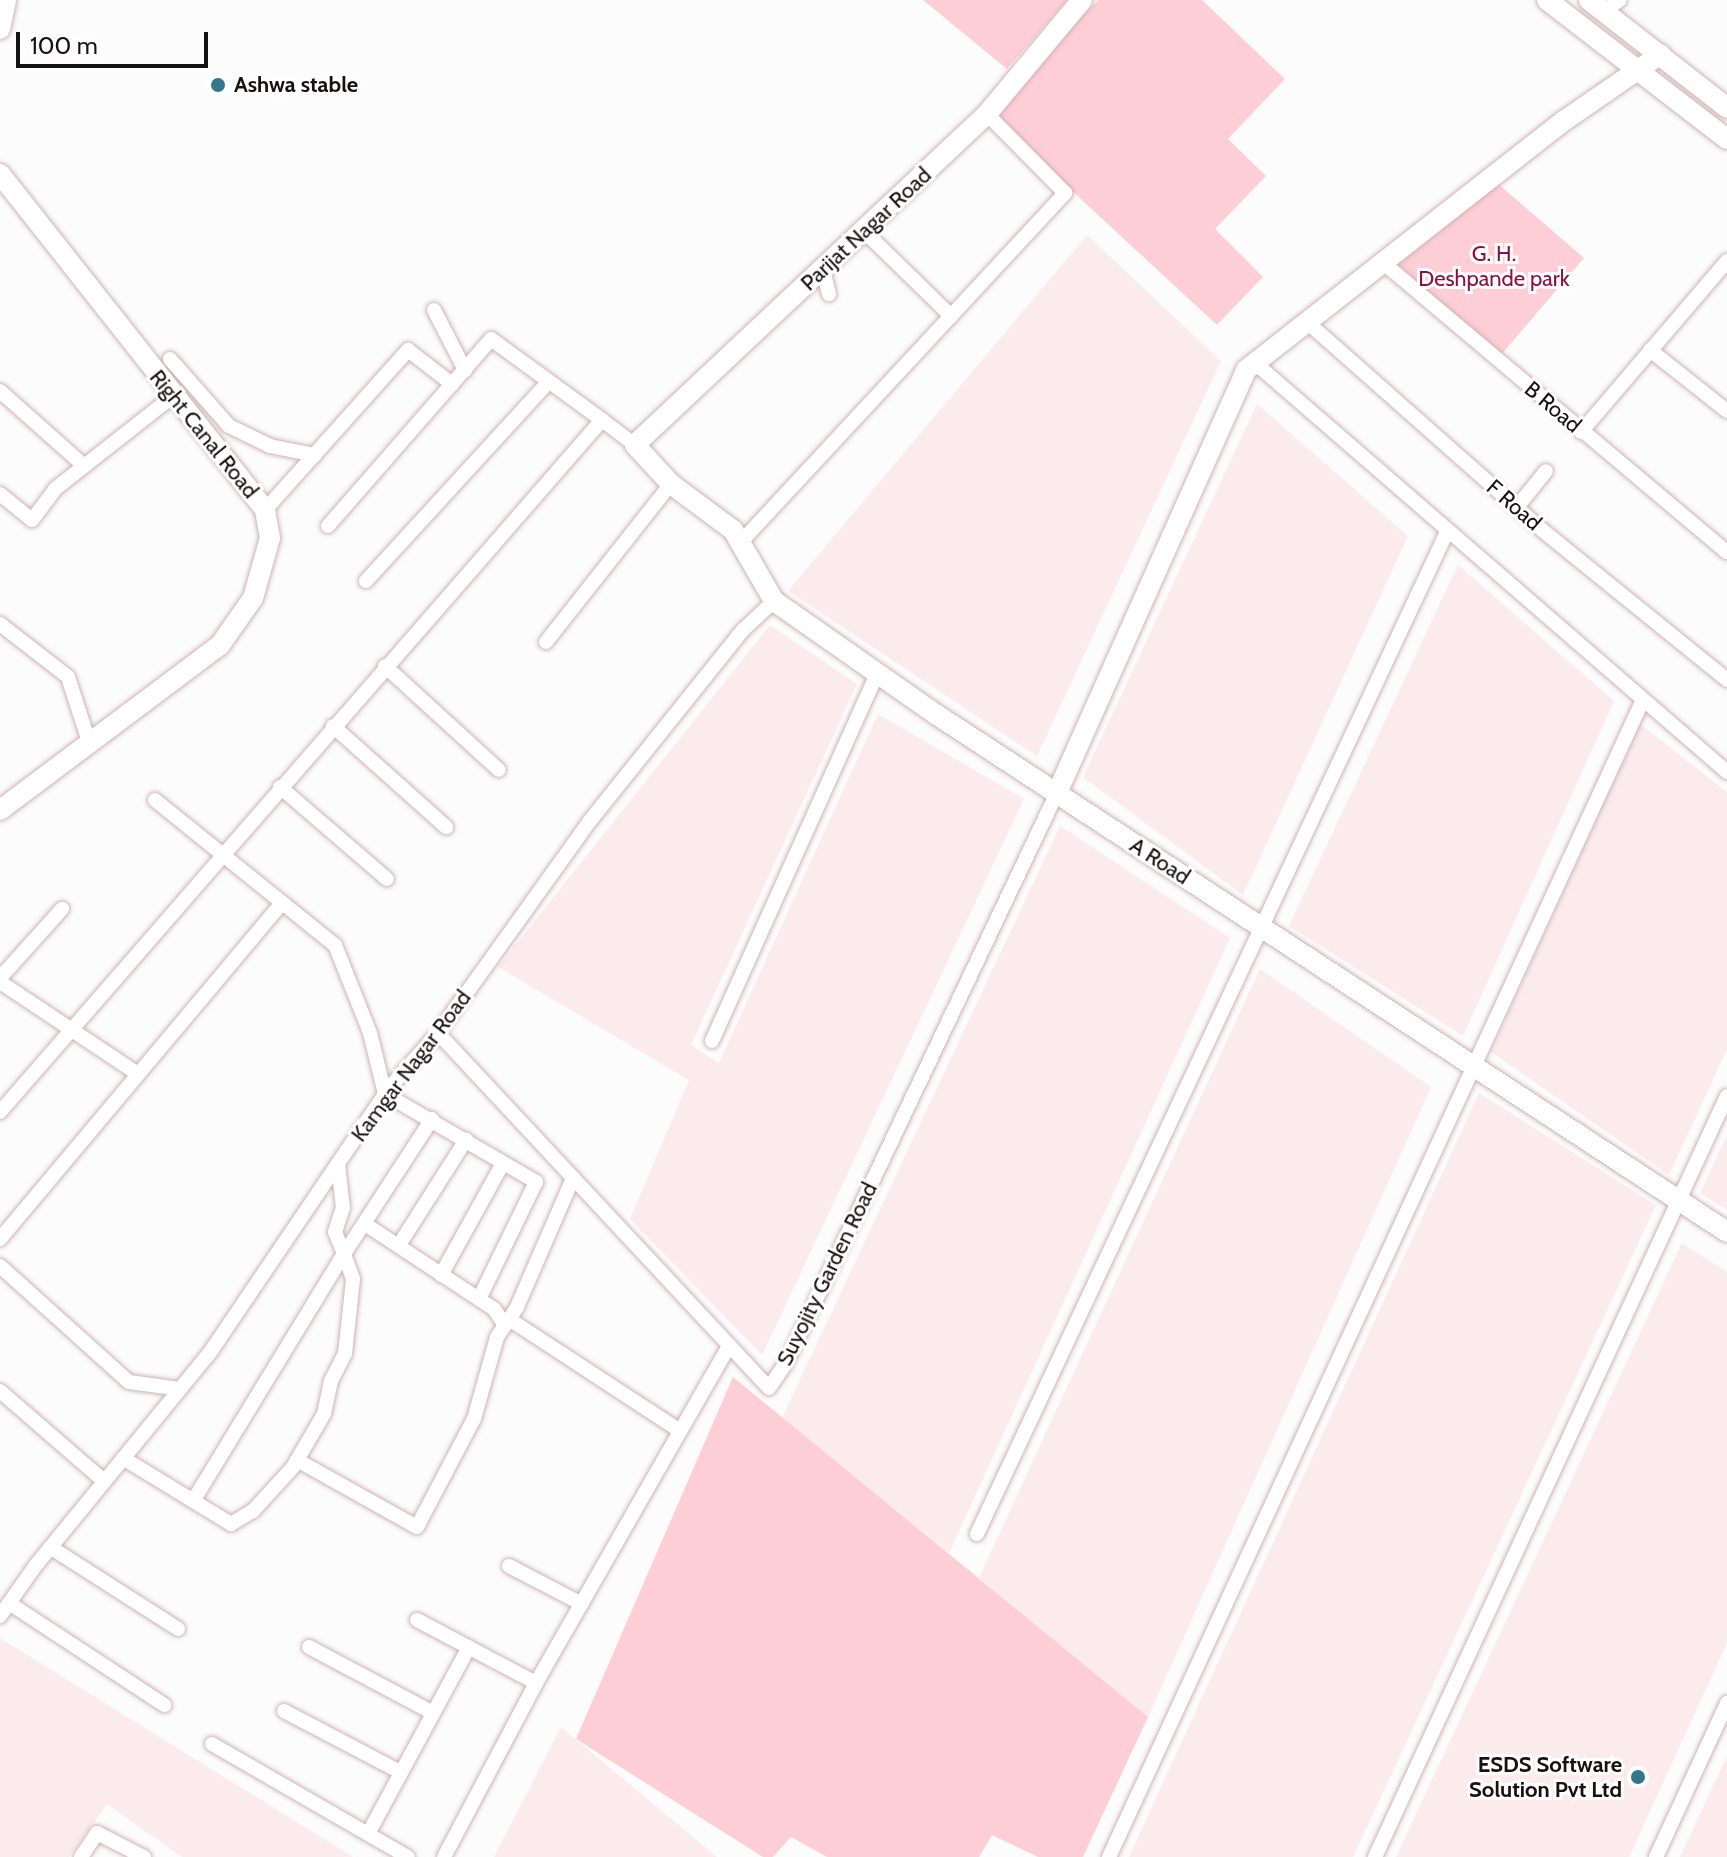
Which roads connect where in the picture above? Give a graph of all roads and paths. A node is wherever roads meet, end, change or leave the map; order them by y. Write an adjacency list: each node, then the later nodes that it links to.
1 (6, 0): 5 (street)
2 (1082, 0): 9 (street, Parijat Nagar Road)
3 (1547, 0): 7 (street)
4 (1604, 4): 6 (street)
5 (0, 29)
6 (1661, 54): 7 (street); 8 (street)
7 (1641, 68): 10 (street); 13 (street)
8 (1727, 108)
9 (987, 114): 12 (street, Parijat Nagar Road); 18 (street)
10 (1727, 139)
11 (0, 174): 27 (street, Right Canal Road)
12 (864, 231): 14 (street, Parijat Nagar Road); 18 (street)
13 (1381, 261): 19 (street); 30 (street, B Road)
14 (823, 270): 16 (street); 31 (street, Parijat Nagar Road)
15 (1724, 270): 20 (street)
16 (829, 294)
17 (434, 310): 23 (street)
18 (951, 316): 41 (street)
19 (1307, 322): 22 (street); 37 (street, F Road)
20 (1650, 350): 28 (street); 30 (street)
21 (170, 359): 32 (street)
22 (1255, 363): 40 (street); 56 (street)
23 (465, 370): 24 (street); 25 (street)
24 (549, 381): 29 (street); 43 (street)
25 (452, 384): 32 (street); 39 (street)
26 (0, 391): 33 (street)
27 (173, 396): 33 (street); 38 (street, Right Canal Road)
28 (1727, 411)
29 (602, 420): 31 (street); 47 (street)
30 (1581, 432): 42 (street, B Road)
31 (635, 445): 35 (street, A Road)
32 (315, 455): 38 (street)
33 (83, 465): 36 (street)
34 (1546, 471): 37 (street)
35 (671, 484): 41 (street, A Road); 46 (street)
36 (0, 494)
37 (1517, 507): 49 (street, F Road)
38 (265, 510): 52 (street, Right Canal Road)
39 (328, 526)
40 (1446, 534): 50 (street); 64 (street)
41 (740, 543): 44 (street, A Road)
42 (1727, 552)
43 (366, 581)
44 (774, 601): 48 (street, A Road); 67 (street, Kamgar Nagar Road)
45 (0, 624): 52 (street)
46 (546, 642)
47 (385, 666): 51 (street); 53 (street)
48 (877, 673): 56 (street, A Road); 68 (street)
49 (1727, 680)
50 (1642, 702): 54 (street); 69 (street)
51 (333, 726): 55 (street); 59 (street)
52 (89, 742): 58 (street, Right Canal Road)
53 (499, 770)
54 (1727, 772)
55 (280, 787): 60 (street); 61 (street)
56 (1057, 793): 64 (street, A Road); 89 (street, Suyojity Garden Road)
57 (155, 800): 60 (street)
58 (0, 810)
59 (446, 827)
60 (222, 854): 62 (street); 66 (street)
61 (387, 879)
62 (282, 903): 70 (street); 71 (street)
63 (62, 909): 65 (street)
64 (1259, 926): 69 (street, A Road); 97 (street)
65 (0, 980): 66 (street)
66 (71, 1029): 70 (street); 73 (street)
67 (438, 1033): 71 (street, Kamgar Nagar Road); 78 (street)
68 (712, 1041)
69 (1470, 1064): 79 (street, A Road); 119 (street)
70 (138, 1074): 82 (street)
71 (385, 1094): 74 (street); 77 (street, Kamgar Nagar Road)
72 (1727, 1098): 79 (street)
73 (0, 1112)
74 (432, 1119): 75 (street); 80 (street)
75 (466, 1140): 76 (street); 83 (street)
76 (503, 1163): 86 (street); 87 (street)
77 (338, 1164): 84 (street); 90 (street, Kamgar Nagar Road)
78 (573, 1178): 88 (street); 89 (street)
79 (1678, 1200): 81 (street, A Road); 120 (street)
80 (365, 1224): 83 (street); 84 (street)
81 (1727, 1232)
82 (0, 1239)
83 (399, 1245): 86 (street)
84 (344, 1254): 94 (street); 96 (street)
85 (0, 1266): 90 (street)
86 (441, 1275): 87 (street)
87 (479, 1299): 88 (street)
88 (509, 1319): 92 (street); 94 (street)
89 (729, 1346): 92 (street)
90 (180, 1389): 93 (street, Kamgar Nagar Road)
91 (0, 1391): 95 (street)
92 (680, 1431): 101 (street)
93 (123, 1458): 95 (street, Kamgar Nagar Road); 96 (street)
94 (297, 1460): 96 (street)
95 (104, 1481): 98 (street, Kamgar Nagar Road)
96 (193, 1501)
97 (977, 1534)
98 (50, 1547): 100 (street, Kamgar Nagar Road); 104 (street)
99 (509, 1566): 101 (street)
100 (9, 1603): 102 (street, Kamgar Nagar Road); 109 (street)
101 (582, 1604): 107 (street)
102 (0, 1616)
103 (417, 1620): 106 (street)
104 (178, 1629)
105 (309, 1647): 111 (street)
106 (469, 1647): 107 (street); 111 (street)
107 (536, 1683): 115 (street)
108 (1727, 1703): 121 (street)
109 (164, 1705)
110 (284, 1711): 113 (street)
111 (431, 1712): 113 (street)
112 (212, 1744): 114 (street)
113 (400, 1772): 114 (street)
114 (369, 1832): 118 (street)
115 (451, 1855)
116 (81, 1857): 117 (street)
117 (144, 1857)
118 (408, 1857)
119 (1109, 1857)
120 (1375, 1857)
121 (1656, 1857)

